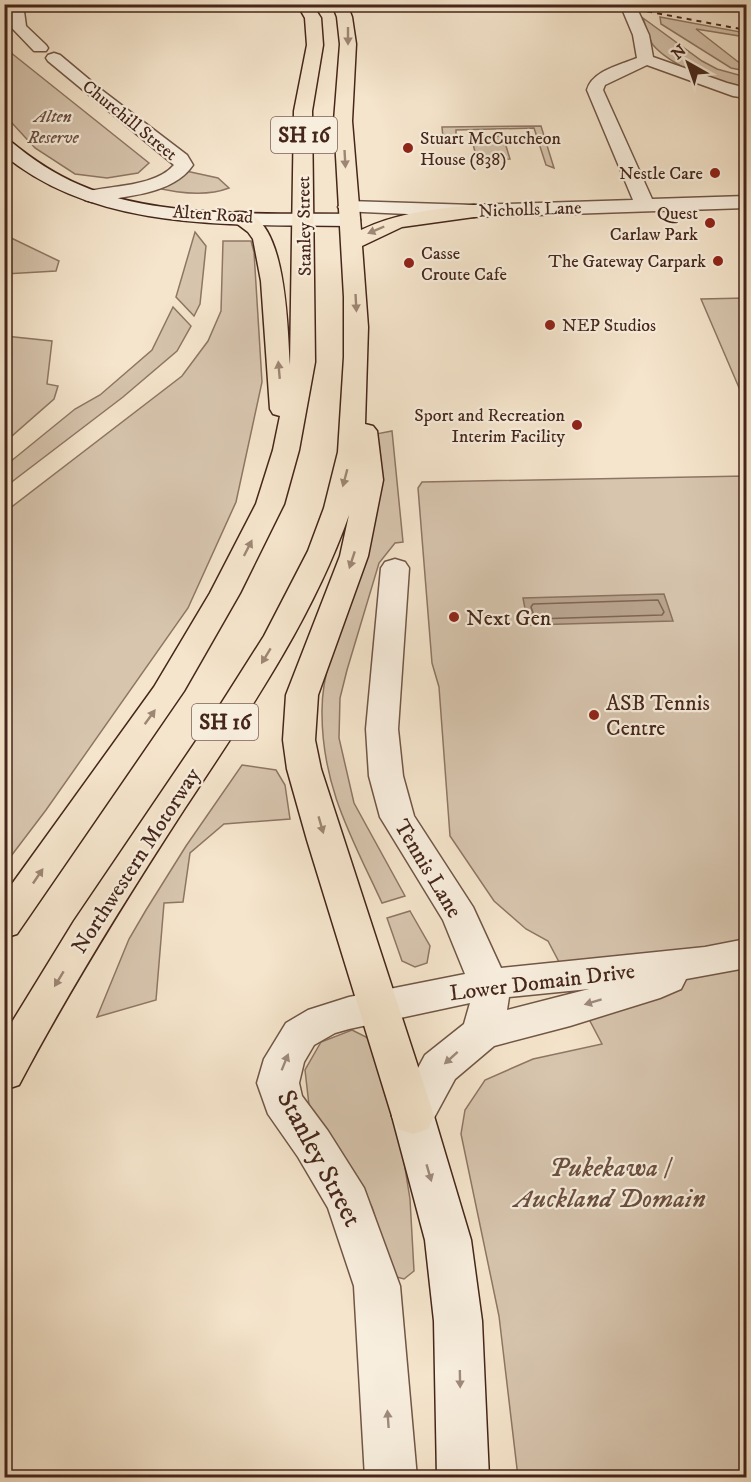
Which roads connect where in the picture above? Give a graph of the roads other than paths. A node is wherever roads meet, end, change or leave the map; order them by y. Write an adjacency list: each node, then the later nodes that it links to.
1 (290, 4): 6 (highway)
2 (304, 4): 6 (highway, Stanley Street / SH 16)
3 (339, 4): 16 (highway, Stanley Street / SH 16, one-way to 16)
4 (627, 4): 7 (street)
5 (17, 6): 10 (street, Churchill Street)
6 (315, 34): 15 (highway, Stanley Street / SH 16)
7 (646, 60): 8 (street); 13 (street)
8 (747, 93)
9 (4, 145): 10 (street, Alten Road)
10 (92, 196): 12 (street, Alten Road)
11 (747, 202): 13 (street, Nicholls Lane)
12 (122, 204): 15 (street, Alten Road); 17 (street, Alten Road)
13 (645, 205): 14 (street, Nicholls Lane)
14 (474, 211): 16 (street, Nicholls Lane); 18 (highway, one-way to 18)
15 (303, 213): 16 (street, Nicholls Lane); 17 (street, Alten Road); 20 (highway, Stanley Street / SH 16)
16 (349, 213): 18 (highway, Stanley Street / SH 16)
17 (238, 217): 20 (highway, one-way to 17)
18 (352, 244): 19 (highway, Stanley Street / SH 16, one-way to 19)
19 (357, 379): 26 (highway, one-way to 26); 29 (highway, Northwestern Motorway / SH 16, one-way to 29)
20 (286, 450): 22 (highway, SH 16, one-way to 20)
21 (395, 568): 25 (street, Tennis Lane)
22 (4, 924)
23 (747, 954): 24 (street, Lower Domain Drive)
24 (705, 962): 25 (street, Lower Domain Drive); 27 (street, Lower Domain Drive, one-way to 27)
25 (489, 984): 26 (street, Lower Domain Drive); 27 (street, Tennis Lane); 28 (street, Tennis Lane)
26 (379, 1005): 30 (highway); 31 (street, Stanley Street, one-way to 26)
27 (540, 1016): 28 (street, Lower Domain Drive)
28 (481, 1033): 30 (street, Lower Domain Drive, one-way to 30)
29 (4, 1073)
30 (412, 1116): 32 (street, one-way to 32)
31 (391, 1478)
32 (464, 1478)

